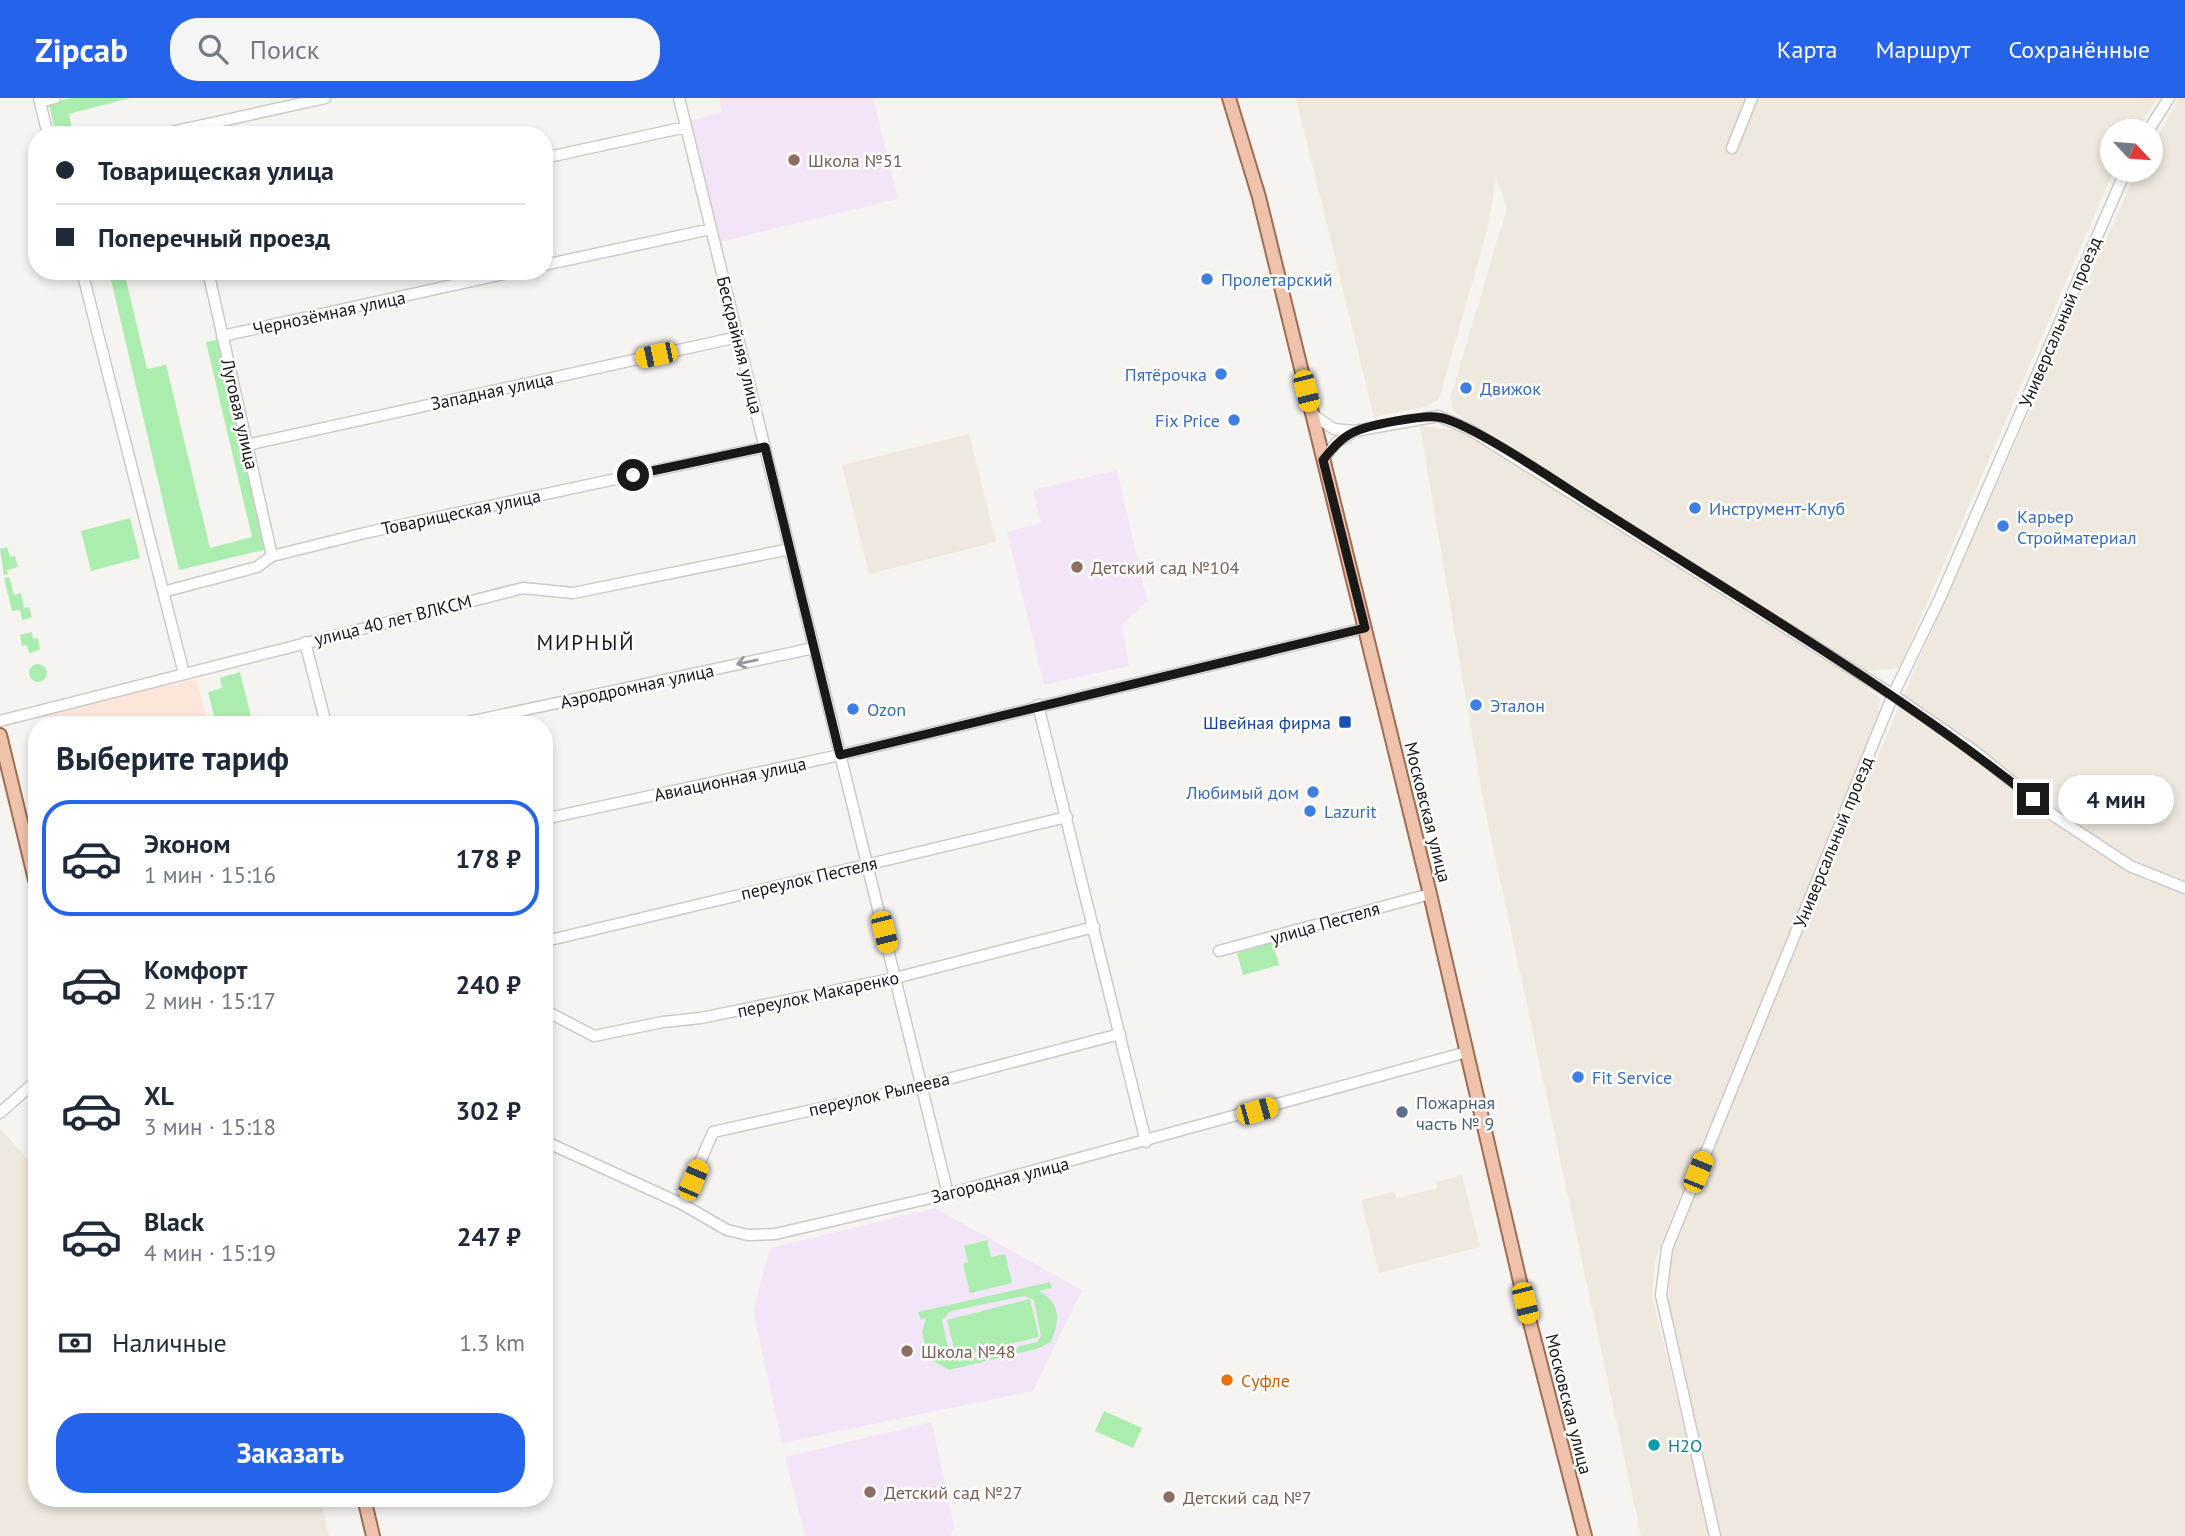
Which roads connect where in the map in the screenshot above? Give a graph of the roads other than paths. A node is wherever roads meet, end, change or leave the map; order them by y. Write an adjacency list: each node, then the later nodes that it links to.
1 (55, 98): 7 (street)
2 (325, 98): 10 (street)
3 (679, 98): 11 (street, Бескрайняя улица)
4 (1229, 98): 22 (main road, Московская улица)
5 (1752, 98): 12 (street)
6 (2169, 98): 8 (street)
7 (39, 100): 9 (street)
8 (2156, 119)
9 (46, 126)
10 (206, 126)
11 (686, 127): 13 (street); 15 (street, Бескрайняя улица)
12 (1732, 148)
13 (553, 156)
14 (2121, 182): 34 (street, Универсальный проезд)
15 (711, 229): 16 (street); 21 (street, Бескрайняя улица)
16 (553, 263)
17 (84, 280): 29 (street)
18 (210, 280): 20 (street, Луговая улица)
19 (476, 280): 20 (street, Чернозёмная улица)
20 (222, 336): 24 (street, Луговая улица)
21 (738, 337): 24 (street, Западная улица); 25 (street, Бескрайняя улица)
22 (1312, 414): 23 (street); 26 (main road, Московская улица)
23 (1355, 431): 26 (street); 34 (street)
24 (247, 445): 28 (street, Луговая улица)
25 (765, 447): 27 (street, Бескрайняя улица); 28 (street, Товарищеская улица)
26 (1323, 460): 30 (main road, Московская улица)
27 (790, 548): 31 (street, улица 40 лет ВЛКСМ); 32 (street, Бескрайняя улица)
28 (272, 556): 29 (street, Товарищеская улица)
29 (163, 592): 33 (street)
30 (1365, 628): 35 (street, Авиационная улица); 46 (main road, Московская улица)
31 (305, 642): 33 (street, улица 40 лет ВЛКСМ); 36 (street)
32 (814, 648): 37 (street, Аэродромная улица, one-way to 37); 40 (street, Бескрайняя улица)
33 (184, 674): 38 (street, улица 40 лет ВЛКСМ)
34 (1893, 695): 45 (street); 64 (street, Универсальный проезд)
35 (1038, 705): 40 (street, Авиационная улица); 42 (street)
36 (324, 716)
37 (496, 716)
38 (0, 721)
39 (0, 735): 43 (main road)
40 (840, 755): 41 (street, Авиационная улица); 44 (street, Бескрайняя улица)
41 (553, 817)
42 (1067, 817): 44 (street, переулок Пестеля); 47 (street)
43 (28, 851)
44 (867, 864): 48 (street, переулок Пестеля); 50 (street, Бескрайняя улица)
45 (2185, 888)
46 (1430, 894): 49 (street, улица Пестеля); 53 (main road, Московская улица)
47 (1094, 927): 50 (street, переулок Макаренко); 52 (street)
48 (553, 939)
49 (1219, 951)
50 (895, 978): 51 (street, переулок Макаренко); 54 (street, Бескрайняя улица)
51 (553, 1014)
52 (1120, 1034): 54 (street, переулок Рылеева); 57 (street)
53 (1467, 1052): 57 (street, Загородная улица); 63 (main road, Московская улица)
54 (921, 1086): 59 (street, Бескрайняя улица); 60 (street, переулок Рылеева)
55 (28, 1088): 56 (street)
56 (0, 1113)
57 (1146, 1142): 59 (street, Загородная улица)
58 (553, 1145): 60 (street, Загородная улица)
59 (948, 1194): 60 (street, Загородная улица)
60 (682, 1204)
61 (366, 1507): 62 (main road)
62 (373, 1536)
63 (1585, 1536)
64 (1715, 1536)

